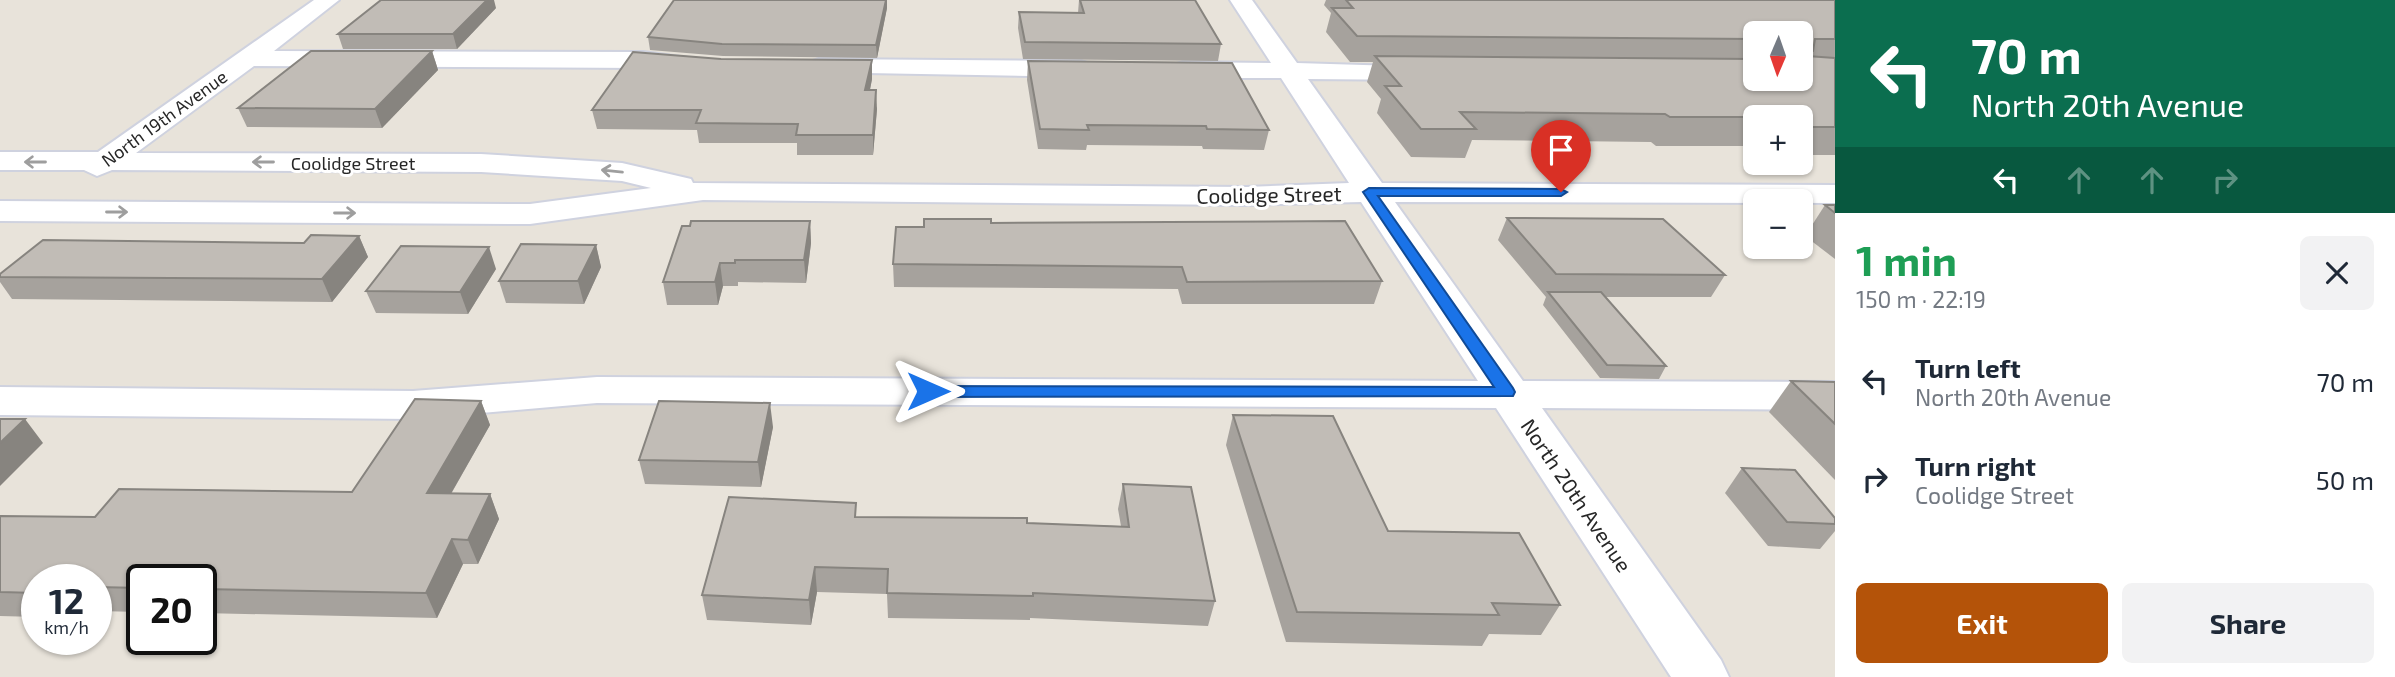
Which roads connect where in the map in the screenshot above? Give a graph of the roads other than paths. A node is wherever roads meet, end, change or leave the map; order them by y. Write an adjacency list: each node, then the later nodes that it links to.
1 (328, 0): 3 (street, North 19th Avenue)
2 (1241, 0): 8 (street, North 20th Avenue)
3 (248, 58): 4 (street); 11 (street, North 19th Avenue)
4 (702, 65)
5 (792, 67): 6 (street)
6 (1110, 69)
7 (1165, 70): 8 (street)
8 (1289, 71): 9 (street); 13 (street, North 20th Avenue)
9 (1440, 72)
10 (0, 161): 11 (street, Coolidge Street, one-way to 10)
11 (103, 162): 12 (street, Coolidge Street, one-way to 11); 16 (street, North 19th Avenue)
12 (703, 191): 13 (street, Coolidge Street); 16 (street, Coolidge Street, one-way to 12)
13 (1369, 192): 14 (street, Coolidge Street); 18 (street, North 20th Avenue)
14 (1835, 194)
15 (0, 211): 16 (street, Coolidge Street)
16 (35, 211): 17 (street, North 19th Avenue)
17 (0, 237)
18 (1507, 392): 19 (street); 20 (street); 21 (street, North 20th Avenue)
19 (1835, 396)
20 (0, 401)
21 (1702, 677)

